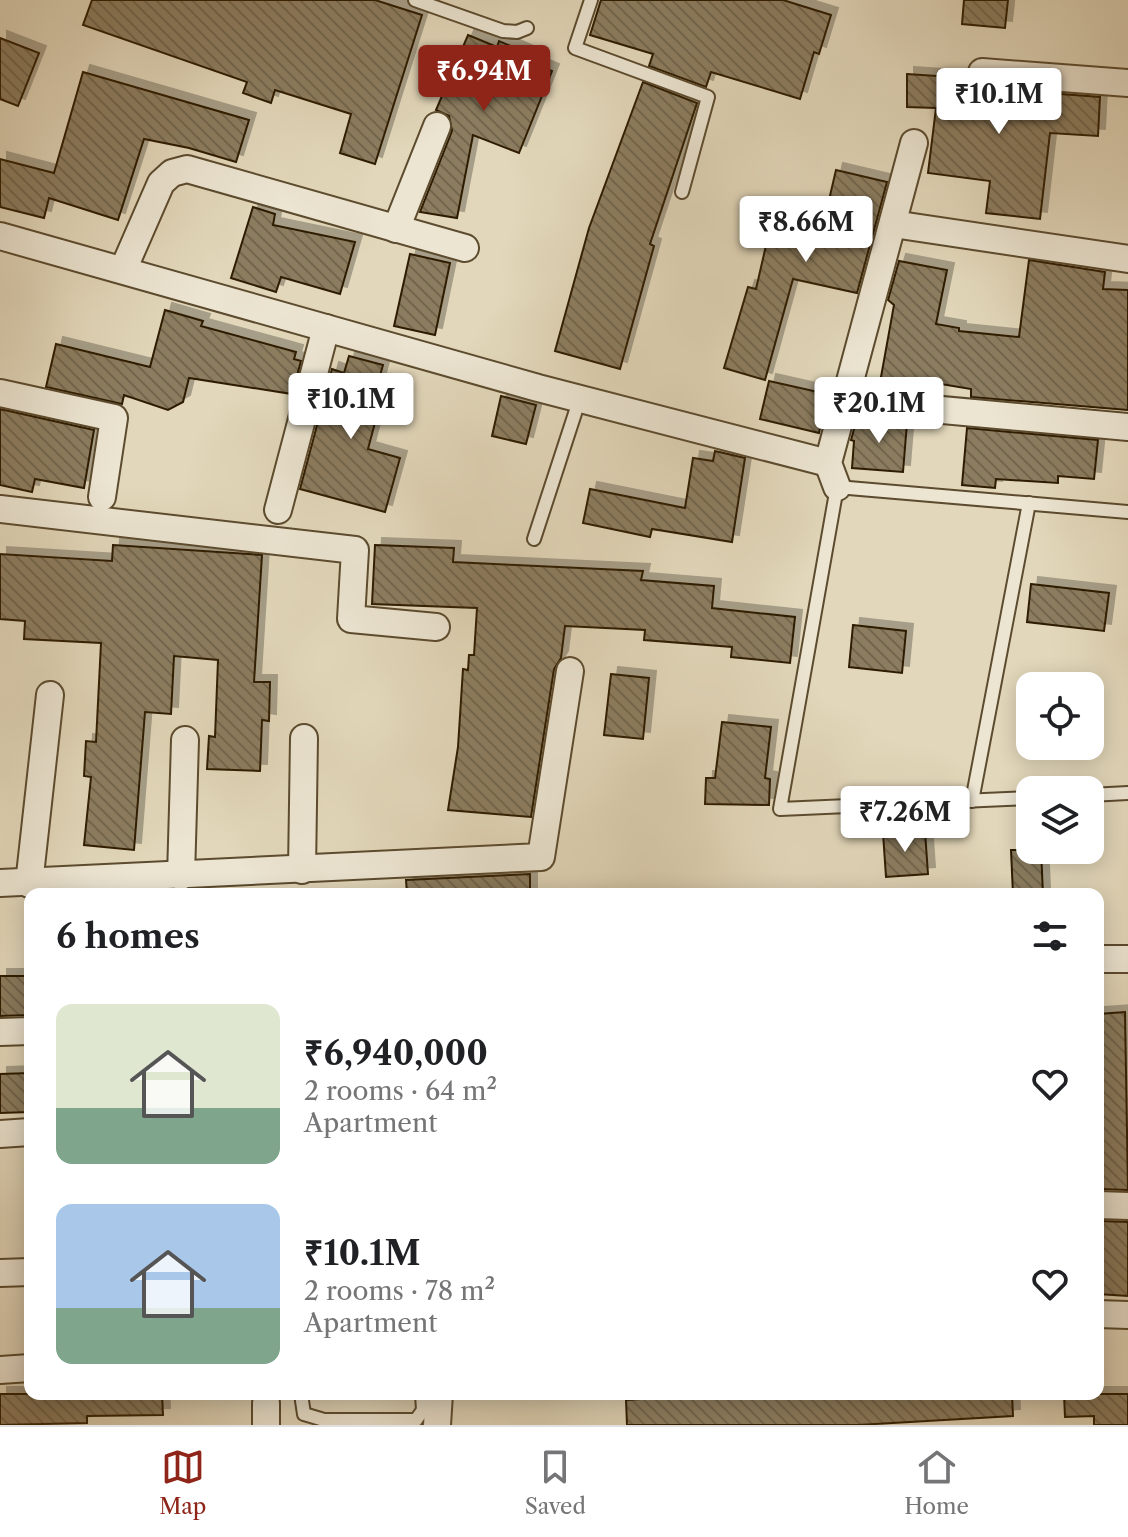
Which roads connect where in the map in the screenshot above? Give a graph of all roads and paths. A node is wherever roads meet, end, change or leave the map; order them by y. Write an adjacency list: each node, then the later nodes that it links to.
1 (415, 0): 3 (lane)
2 (591, 0): 8 (lane)
3 (527, 28)
4 (982, 72): 5 (street)
5 (1128, 83)
6 (437, 126): 10 (street)
7 (914, 143): 9 (street)
8 (682, 192)
9 (893, 224): 13 (street); 18 (street)
10 (396, 229): 12 (street); 14 (street)
11 (0, 236): 14 (street)
12 (465, 248)
13 (1128, 259)
14 (123, 270): 15 (street)
15 (326, 328): 17 (street); 24 (street)
16 (0, 393): 21 (street)
17 (580, 398): 20 (street); 26 (lane)
18 (844, 401): 19 (street); 20 (street)
19 (1128, 427)
20 (832, 475): 22 (lane); 35 (lane)
21 (102, 497)
22 (1029, 503): 25 (lane); 35 (lane)
23 (0, 509): 27 (street)
24 (278, 510)
25 (1128, 512)
26 (534, 539)
27 (436, 627)
28 (570, 671): 36 (street)
29 (50, 695): 39 (street)
30 (304, 738): 36 (street)
31 (185, 740): 37 (street)
32 (1128, 793): 33 (lane)
33 (1104, 794)
34 (1016, 799): 35 (lane)
35 (972, 801)
36 (302, 870): 37 (street)
37 (181, 876): 39 (street)
38 (0, 883): 39 (street)
39 (29, 884)
40 (1104, 959): 41 (street)
41 (1128, 959)
42 (24, 1031): 43 (street)
43 (0, 1032)
44 (24, 1132): 45 (street)
45 (0, 1134)
46 (1104, 1205): 47 (street)
47 (1128, 1206)
48 (24, 1272): 49 (street)
49 (0, 1273)
50 (1104, 1314): 51 (street)
51 (1128, 1315)
52 (24, 1368): 53 (street)
53 (0, 1370)
54 (302, 1400): 55 (lane)
55 (422, 1400)
56 (439, 1400): 57 (street)
57 (437, 1425)

